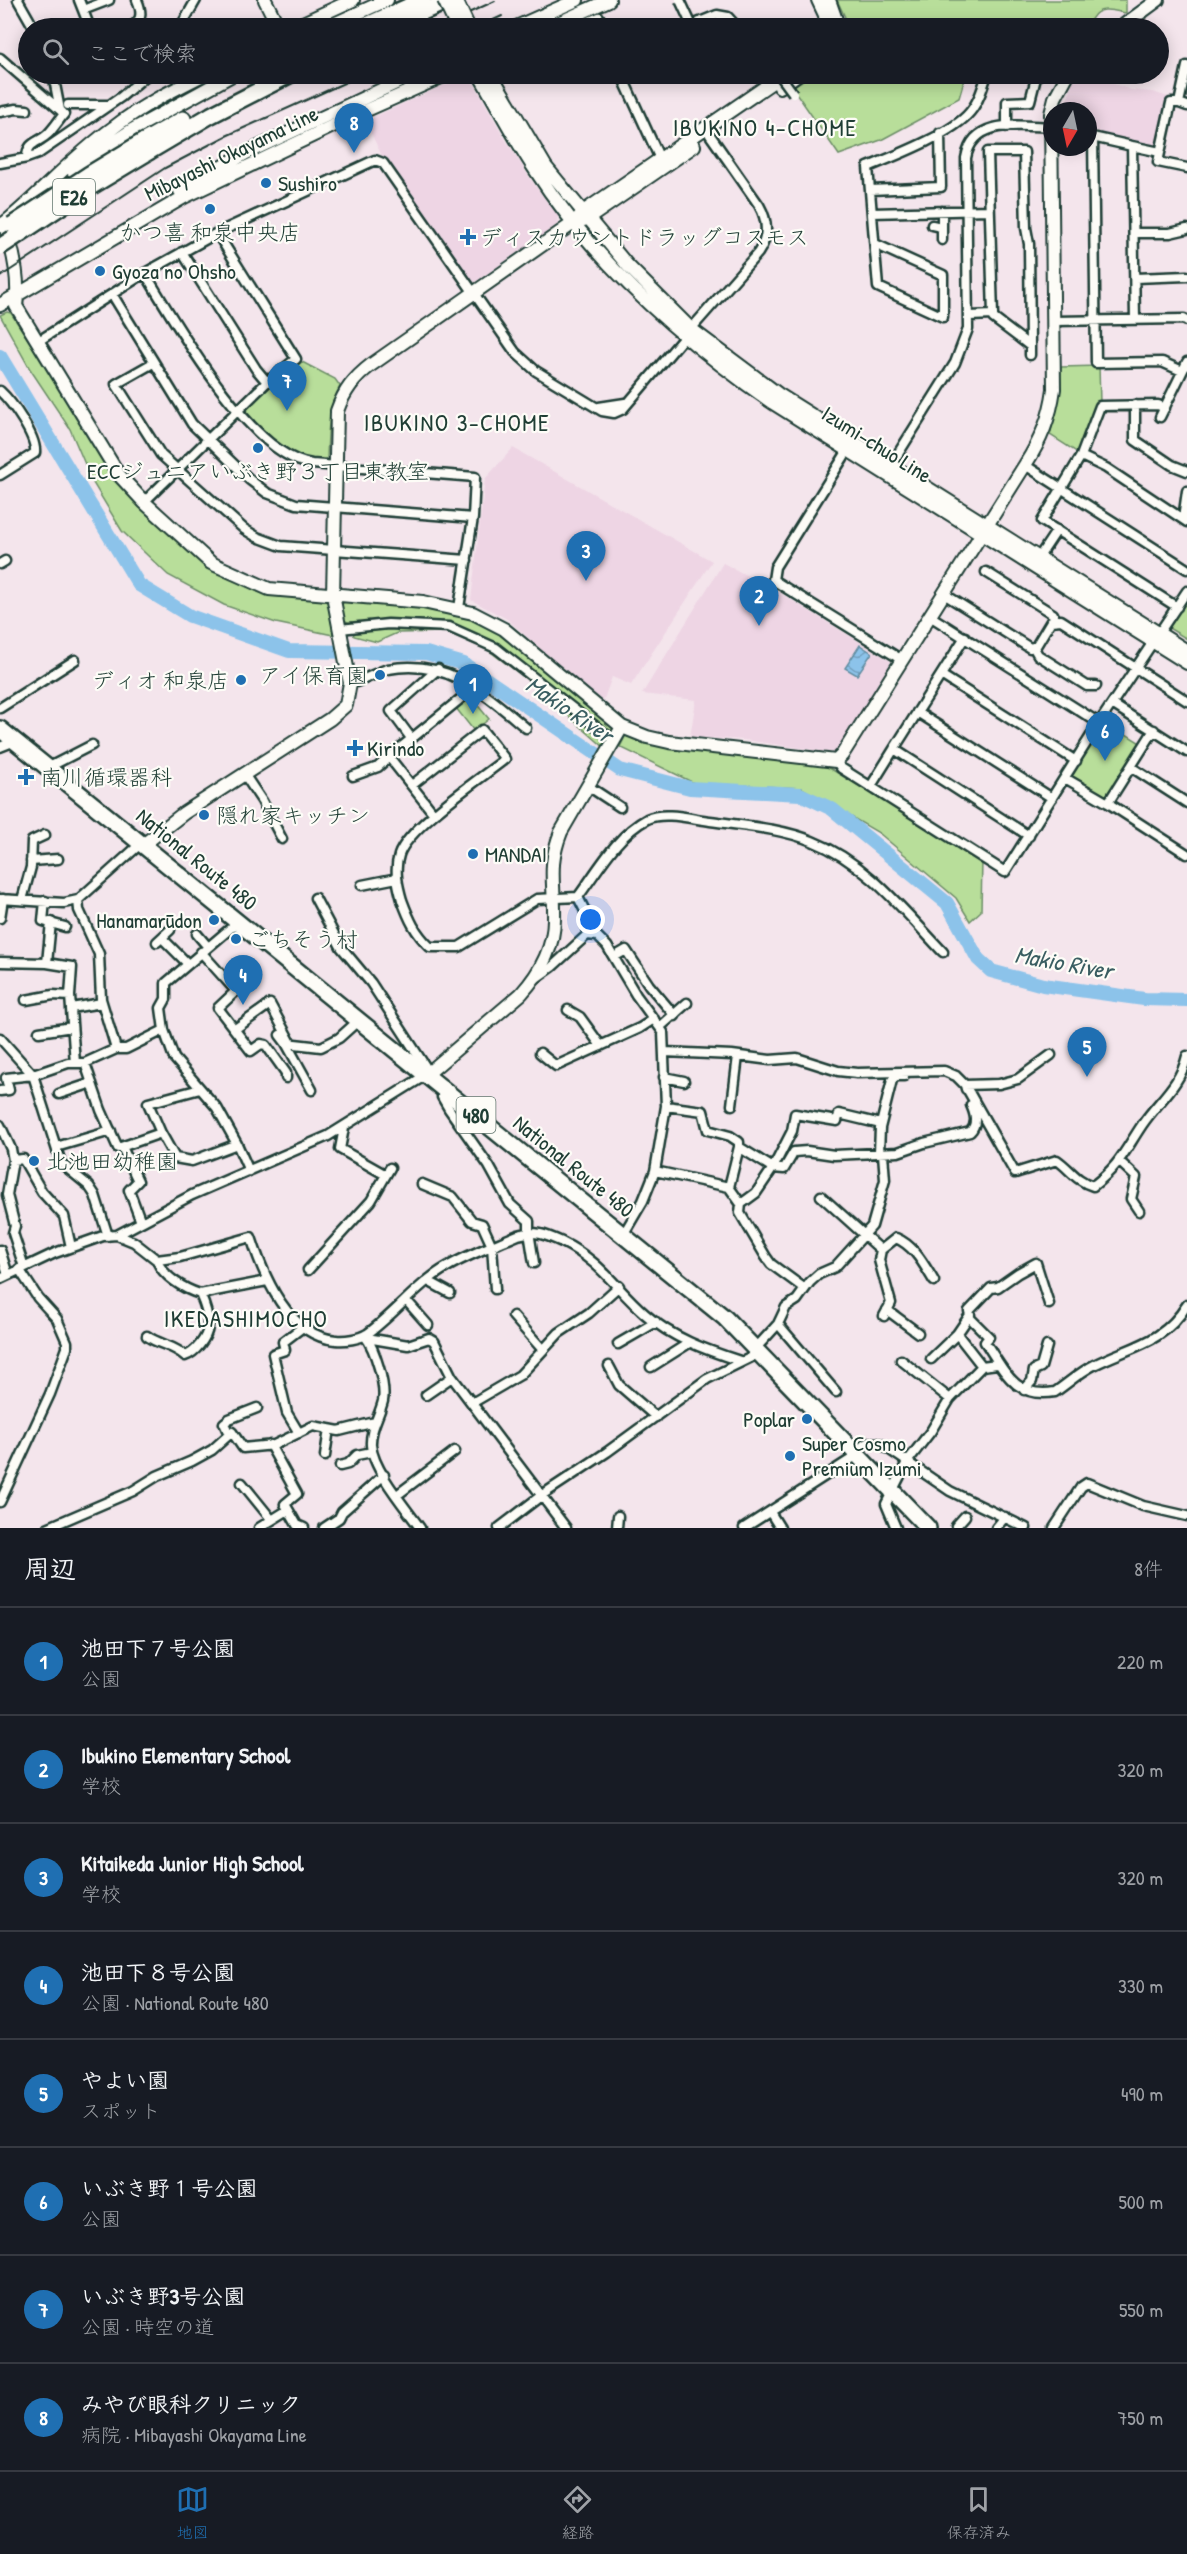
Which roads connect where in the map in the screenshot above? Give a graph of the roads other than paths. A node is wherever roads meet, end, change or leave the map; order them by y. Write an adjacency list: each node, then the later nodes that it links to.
1 (18, 0): 20 (street)
2 (79, 0): 19 (street)
3 (109, 0): 19 (street)
4 (137, 0): 22 (street)
5 (196, 0): 23 (street)
6 (265, 0): 24 (street)
7 (353, 0): 25 (street)
8 (387, 0): 26 (street)
9 (423, 0): 27 (highway)
10 (444, 0): 29 (street, bridge)
11 (450, 0): 28 (highway)
12 (456, 0): 30 (street, bridge)
13 (577, 0): 31 (street)
14 (609, 0): 32 (street)
15 (680, 0): 33 (street, bridge)
16 (818, 0): 36 (street)
17 (829, 0): 37 (street)
18 (1158, 0): 38 (street)
19 (83, 10): 21 (street)
20 (28, 18)
21 (86, 18)
22 (141, 18)
23 (186, 18)
24 (274, 18)
25 (314, 18)
26 (347, 18)
27 (382, 18)
28 (410, 18)
29 (452, 18)
30 (464, 18)
31 (536, 18)
32 (569, 18)
33 (686, 18)
34 (710, 18): 35 (street)
35 (729, 18)
36 (825, 18)
37 (835, 18)
38 (1134, 18)
39 (0, 58): 41 (street)
40 (1187, 66): 61 (street)
41 (18, 74)
42 (30, 84): 68 (street)
43 (55, 84): 68 (street)
44 (135, 84): 65 (street)
45 (186, 84): 84 (street)
46 (216, 84): 84 (street)
47 (250, 84): 75 (highway, E26)
48 (271, 84): 75 (highway, E26)
49 (394, 84): 93 (street, Mibayashi Okayama Line)
50 (427, 84): 93 (street, Mibayashi Okayama Line)
51 (485, 84): 91 (street, Izumi-chuo Line)
52 (498, 84): 90 (street, Izumi-chuo Line)
53 (626, 84): 81 (street)
54 (770, 84): 60 (street)
55 (784, 84): 73 (street)
56 (786, 84): 62 (street, bridge)
57 (984, 84): 72 (street)
58 (1034, 84): 70 (street)
59 (1063, 84): 63 (street)
60 (767, 86): 81 (street)
61 (1184, 89): 66 (street)
62 (793, 93)
63 (1054, 102)
64 (68, 105): 65 (street)
65 (109, 105): 80 (street)
66 (1183, 105): 77 (street)
67 (27, 110): 69 (street)
68 (60, 110): 80 (street)
69 (0, 112)
70 (1007, 127): 71 (street); 86 (street)
71 (1043, 127)
72 (940, 133): 85 (street); 85 (street)
73 (710, 135): 90 (street); 114 (street)
74 (1097, 137): 76 (street)
75 (147, 146): 92 (highway, E26, bridge); 99 (highway, E26, bridge)
76 (1132, 146): 77 (street); 96 (street)
77 (1160, 152): 83 (street)
78 (1051, 156): 112 (street)
79 (1091, 156): 110 (street)
80 (27, 158): 82 (street)
81 (660, 159): 90 (street)
82 (0, 163)
83 (1187, 168)
84 (44, 188): 92 (street)
85 (870, 190): 89 (street)
86 (968, 210): 87 (street); 88 (street); 109 (street)
87 (989, 210): 108 (street); 108 (street)
88 (942, 211): 89 (street); 97 (street)
89 (872, 213): 98 (street)
90 (586, 215): 91 (street); 114 (street, Izumi-chuo Line)
91 (575, 222): 105 (street); 114 (street, Izumi-chuo Line)
92 (1, 225): 106 (street)
93 (132, 226): 106 (street, Mibayashi Okayama Line)
94 (1187, 229): 96 (street)
95 (217, 233): 100 (street); 105 (street); 118 (street)
96 (1134, 233): 103 (street)
97 (942, 240)
98 (875, 244): 98 (street)
99 (0, 247)
100 (182, 252): 101 (street); 118 (street)
101 (145, 273): 104 (street); 122 (street)
102 (1187, 276): 103 (street)
103 (1135, 278): 111 (street)
104 (112, 294): 115 (street); 116 (street)
105 (473, 294): 114 (street); 127 (street)
106 (17, 296): 107 (street, Mibayashi Okayama Line); 115 (street)
107 (0, 305)
108 (993, 315): 109 (street)
109 (970, 316): 128 (street)
110 (1095, 320): 111 (street); 112 (street); 117 (street)
111 (1135, 320): 113 (street)
112 (1054, 321): 129 (street)
113 (1187, 321)
114 (688, 332): 125 (street, Izumi-chuo Line); 128 (street, Izumi-chuo Line)
115 (37, 342): 135 (street)
116 (153, 363): 124 (street); 130 (street)
117 (1185, 366): 121 (street)
118 (267, 382): 122 (street)
119 (0, 392): 132 (street)
120 (1136, 405): 121 (street); 126 (street); 131 (street)
121 (1165, 408): 123 (street)
122 (238, 411): 124 (street); 127 (street)
123 (1160, 417)
124 (209, 440): 130 (street); 136 (street)
125 (848, 450): 139 (street, Izumi-chuo Line); 159 (street)
126 (1081, 456): 133 (street); 138 (street)
127 (335, 465): 136 (street); 137 (street)
128 (891, 465): 139 (street, Izumi-chuo Line)
129 (1025, 465): 133 (street); 139 (street)
130 (177, 471): 135 (street); 141 (street)
131 (1187, 471)
132 (0, 476)
133 (1062, 489): 140 (street); 144 (street)
134 (1187, 490): 138 (street)
135 (144, 502): 148 (street)
136 (334, 506): 137 (street); 141 (street)
137 (473, 518): 143 (street)
138 (1185, 521)
139 (984, 529): 142 (street, Izumi-chuo Line); 147 (street); 155 (street, Izumi-chuo Line)
140 (1057, 530): 142 (street); 149 (street)
141 (332, 550): 143 (street); 148 (street)
142 (1039, 557): 155 (street, Izumi-chuo Line)
143 (467, 560): 150 (street)
144 (1187, 569)
145 (986, 572): 152 (street)
146 (1187, 591): 149 (street)
147 (944, 594): 151 (street); 156 (street)
148 (333, 595): 150 (street); 153 (street)
149 (1177, 607): 155 (street)
150 (459, 608): 172 (street)
151 (930, 616): 154 (street); 159 (street)
152 (1055, 619): 156 (street); 161 (street)
153 (340, 632): 164 (street); 177 (street)
154 (965, 637): 163 (street); 171 (street)
155 (1156, 637): 157 (street, Izumi-chuo Line); 160 (street, Izumi-chuo Line); 161 (street)
156 (1034, 648): 165 (street)
157 (1187, 651)
158 (75, 660): 169 (street)
159 (902, 660): 184 (street)
160 (1187, 663)
161 (1135, 668): 167 (street); 168 (street)
162 (438, 669): 164 (street); 166 (street); 176 (street)
163 (940, 675): 170 (street); 185 (street)
164 (350, 680): 188 (street)
165 (1096, 686)
166 (475, 687): 173 (street); 176 (street)
167 (1187, 701)
168 (1112, 704): 171 (street); 175 (street)
169 (0, 708)
170 (917, 712): 181 (street); 194 (street)
171 (1099, 723): 185 (street)
172 (622, 727): 177 (street); 184 (street)
173 (526, 728)
174 (0, 729): 178 (highway, National Route 480 / 480)
175 (1154, 730): 182 (street); 186 (street)
176 (411, 738): 183 (street)
177 (615, 740): 191 (street)
178 (15, 741): 180 (street); 187 (highway, National Route 480 / 480)
179 (92, 745): 187 (street)
180 (0, 747)
181 (894, 749): 193 (street); 200 (street)
182 (1187, 752)
183 (389, 757): 189 (street); 192 (street)
184 (836, 761): 193 (street)
185 (1076, 761): 190 (street)
186 (1131, 767): 195 (street); 196 (street)
187 (50, 770): 202 (highway, National Route 480 / 480)
188 (244, 774): 201 (street); 202 (street)
189 (358, 776)
190 (1065, 778): 194 (street); 195 (street)
191 (590, 784): 197 (street); 210 (street)
192 (412, 786): 198 (street); 198 (street)
193 (871, 786): 200 (street)
194 (1052, 798): 200 (street)
195 (1108, 803): 203 (street)
196 (1187, 803)
197 (616, 808)
198 (434, 814): 206 (street)
199 (45, 835): 205 (street)
200 (1029, 836)
201 (282, 839)
202 (143, 845): 213 (street); 217 (highway, National Route 480 / 480)
203 (1185, 849)
204 (58, 859): 205 (street)
205 (31, 861): 212 (street)
206 (397, 878): 207 (street); 210 (street)
207 (362, 885)
208 (578, 897): 210 (street); 221 (street); 223 (street)
209 (315, 898): 257 (street)
210 (553, 898): 228 (street)
211 (2, 899): 212 (street); 215 (street)
212 (22, 900): 214 (street)
213 (78, 900): 214 (street); 231 (street)
214 (45, 901): 216 (street)
215 (0, 918)
216 (51, 922): 218 (street); 226 (street)
217 (238, 922): 222 (street); 237 (highway, National Route 480 / 480)
218 (65, 927)
219 (170, 930): 227 (street)
220 (197, 933): 222 (street)
221 (587, 934): 224 (street); 228 (street)
222 (205, 949): 227 (street); 240 (street)
223 (943, 952)
224 (614, 957): 235 (street); 236 (street)
225 (0, 962): 226 (street)
226 (47, 963): 229 (street)
227 (188, 964): 241 (street)
228 (534, 979): 257 (street)
229 (70, 996): 230 (street); 233 (street)
230 (26, 1000)
231 (102, 1003): 233 (street); 247 (street)
232 (687, 1003): 235 (street)
233 (71, 1008): 239 (street)
234 (568, 1010): 246 (street)
235 (675, 1016): 238 (street)
236 (654, 1019): 238 (street); 246 (street)
237 (359, 1020): 245 (street); 257 (highway, National Route 480 / 480)
238 (660, 1027): 248 (street)
239 (72, 1028): 242 (street); 253 (street)
240 (235, 1029): 245 (street); 259 (street)
241 (164, 1030): 247 (street); 263 (street)
242 (39, 1032)
243 (280, 1035): 245 (street)
244 (0, 1038): 256 (street)
245 (289, 1043): 265 (street)
246 (601, 1046): 249 (street)
247 (117, 1049): 254 (street)
248 (665, 1052): 251 (street); 258 (street)
249 (540, 1053)
250 (1051, 1055): 262 (street)
251 (738, 1056): 255 (street); 268 (street)
252 (1187, 1056): 283 (street)
253 (75, 1063): 254 (street); 256 (street)
254 (85, 1063): 261 (street)
255 (918, 1071): 262 (street); 271 (street)
256 (33, 1075): 266 (street); 277 (street)
257 (426, 1075): 264 (highway, National Route 480 / 480); 272 (street)
258 (664, 1077): 260 (street); 269 (street)
259 (286, 1078)
260 (684, 1081)
261 (92, 1083): 267 (street); 273 (street)
262 (965, 1085): 281 (street); 283 (street)
263 (200, 1089): 274 (street); 275 (street)
264 (443, 1089): 293 (street); 295 (highway, National Route 480 / 480)
265 (312, 1090)
266 (0, 1091)
267 (59, 1094)
268 (732, 1105)
269 (666, 1106): 279 (street); 286 (street)
270 (0, 1125): 282 (street)
271 (880, 1125): 276 (street); 281 (street)
272 (344, 1128): 285 (street); 304 (street)
273 (111, 1131): 277 (street); 278 (street)
274 (160, 1133): 275 (street); 278 (street)
275 (237, 1143): 285 (street)
276 (785, 1144): 280 (street); 284 (street)
277 (56, 1147): 294 (street)
278 (122, 1147): 292 (street)
279 (739, 1147): 284 (street); 288 (street)
280 (797, 1151): 281 (street); 284 (street)
281 (881, 1153): 296 (street)
282 (13, 1160): 298 (street); 303 (street)
283 (1119, 1161): 291 (street)
284 (773, 1168): 290 (street)
285 (249, 1171): 292 (street)
286 (655, 1171): 288 (street); 295 (street)
287 (422, 1184): 297 (street)
288 (729, 1186): 290 (street)
289 (821, 1196): 296 (street)
290 (741, 1204): 311 (street)
291 (1139, 1211)
292 (141, 1222): 294 (street)
293 (529, 1232): 297 (street); 302 (street); 309 (street)
294 (112, 1235): 298 (street); 301 (street)
295 (623, 1235): 331 (highway, National Route 480 / 480)
296 (866, 1235): 300 (street); 311 (street)
297 (492, 1246): 307 (street); 310 (street)
298 (71, 1247): 303 (street)
299 (0, 1250): 305 (street)
300 (881, 1250): 308 (street); 323 (street)
301 (157, 1260): 306 (street); 313 (street)
302 (534, 1263)
303 (22, 1268): 305 (street); 363 (street)
304 (308, 1270)
305 (4, 1277)
306 (267, 1281): 313 (street); 322 (street)
307 (428, 1281): 312 (street); 314 (street)
308 (934, 1281)
309 (619, 1286): 319 (street); 330 (street)
310 (495, 1289)
311 (805, 1289): 320 (street)
312 (450, 1293)
313 (200, 1294): 325 (street)
314 (406, 1300): 321 (street); 326 (street)
315 (1049, 1304): 318 (street)
316 (1187, 1305): 340 (street)
317 (513, 1316): 330 (street)
318 (969, 1317): 324 (street); 335 (street)
319 (656, 1322): 327 (street); 328 (street)
320 (778, 1324): 331 (street); 341 (street)
321 (428, 1325)
322 (304, 1326): 326 (street); 350 (street)
323 (918, 1333)
324 (957, 1334): 332 (street); 337 (street)
325 (147, 1336)
326 (366, 1337): 339 (street); 347 (street)
327 (689, 1343): 334 (street); 338 (street)
328 (618, 1344)
329 (1047, 1346): 340 (street)
330 (543, 1350): 344 (street)
331 (758, 1350): 334 (street); 354 (highway, National Route 480 / 480)
332 (931, 1359)
333 (901, 1360): 343 (street)
334 (740, 1361): 346 (street)
335 (997, 1364): 337 (street); 340 (street)
336 (609, 1365): 346 (street)
337 (982, 1366): 343 (street)
338 (651, 1367)
339 (452, 1377): 342 (street); 344 (street)
340 (1024, 1390)
341 (836, 1392)
342 (426, 1395)
343 (950, 1399): 356 (street)
344 (472, 1403): 362 (street)
345 (257, 1408): 349 (street)
346 (656, 1417): 362 (street)
347 (375, 1422): 348 (street); 353 (street)
348 (329, 1429): 350 (street); 355 (street)
349 (232, 1432): 351 (street); 373 (street)
350 (299, 1433): 351 (street)
351 (270, 1445): 364 (street)
352 (455, 1451): 361 (street)
353 (372, 1452): 357 (street); 358 (street)
354 (857, 1454): 356 (street); 360 (highway, National Route 480 / 480); 365 (street)
355 (325, 1456)
356 (907, 1462): 360 (street); 368 (street)
357 (340, 1466)
358 (384, 1475): 361 (street); 376 (street)
359 (242, 1483): 370 (street)
360 (892, 1491): 372 (street); 383 (highway, National Route 480 / 480)
361 (397, 1495): 377 (street)
362 (542, 1495): 378 (street); 379 (street)
363 (0, 1502)
364 (288, 1510): 370 (street); 375 (street)
365 (770, 1512): 381 (street); 382 (street)
366 (618, 1516): 380 (street)
367 (965, 1516): 371 (street)
368 (1005, 1516): 384 (street); 385 (street)
369 (1187, 1516): 386 (street)
370 (272, 1520): 374 (street)
371 (955, 1525)
372 (892, 1526)
373 (47, 1528)
374 (259, 1528)
375 (304, 1528)
376 (324, 1528)
377 (420, 1528)
378 (499, 1528)
379 (566, 1528)
380 (617, 1528)
381 (744, 1528)
382 (780, 1528)
383 (928, 1528)
384 (996, 1528)
385 (1026, 1528)
386 (1054, 1528)

